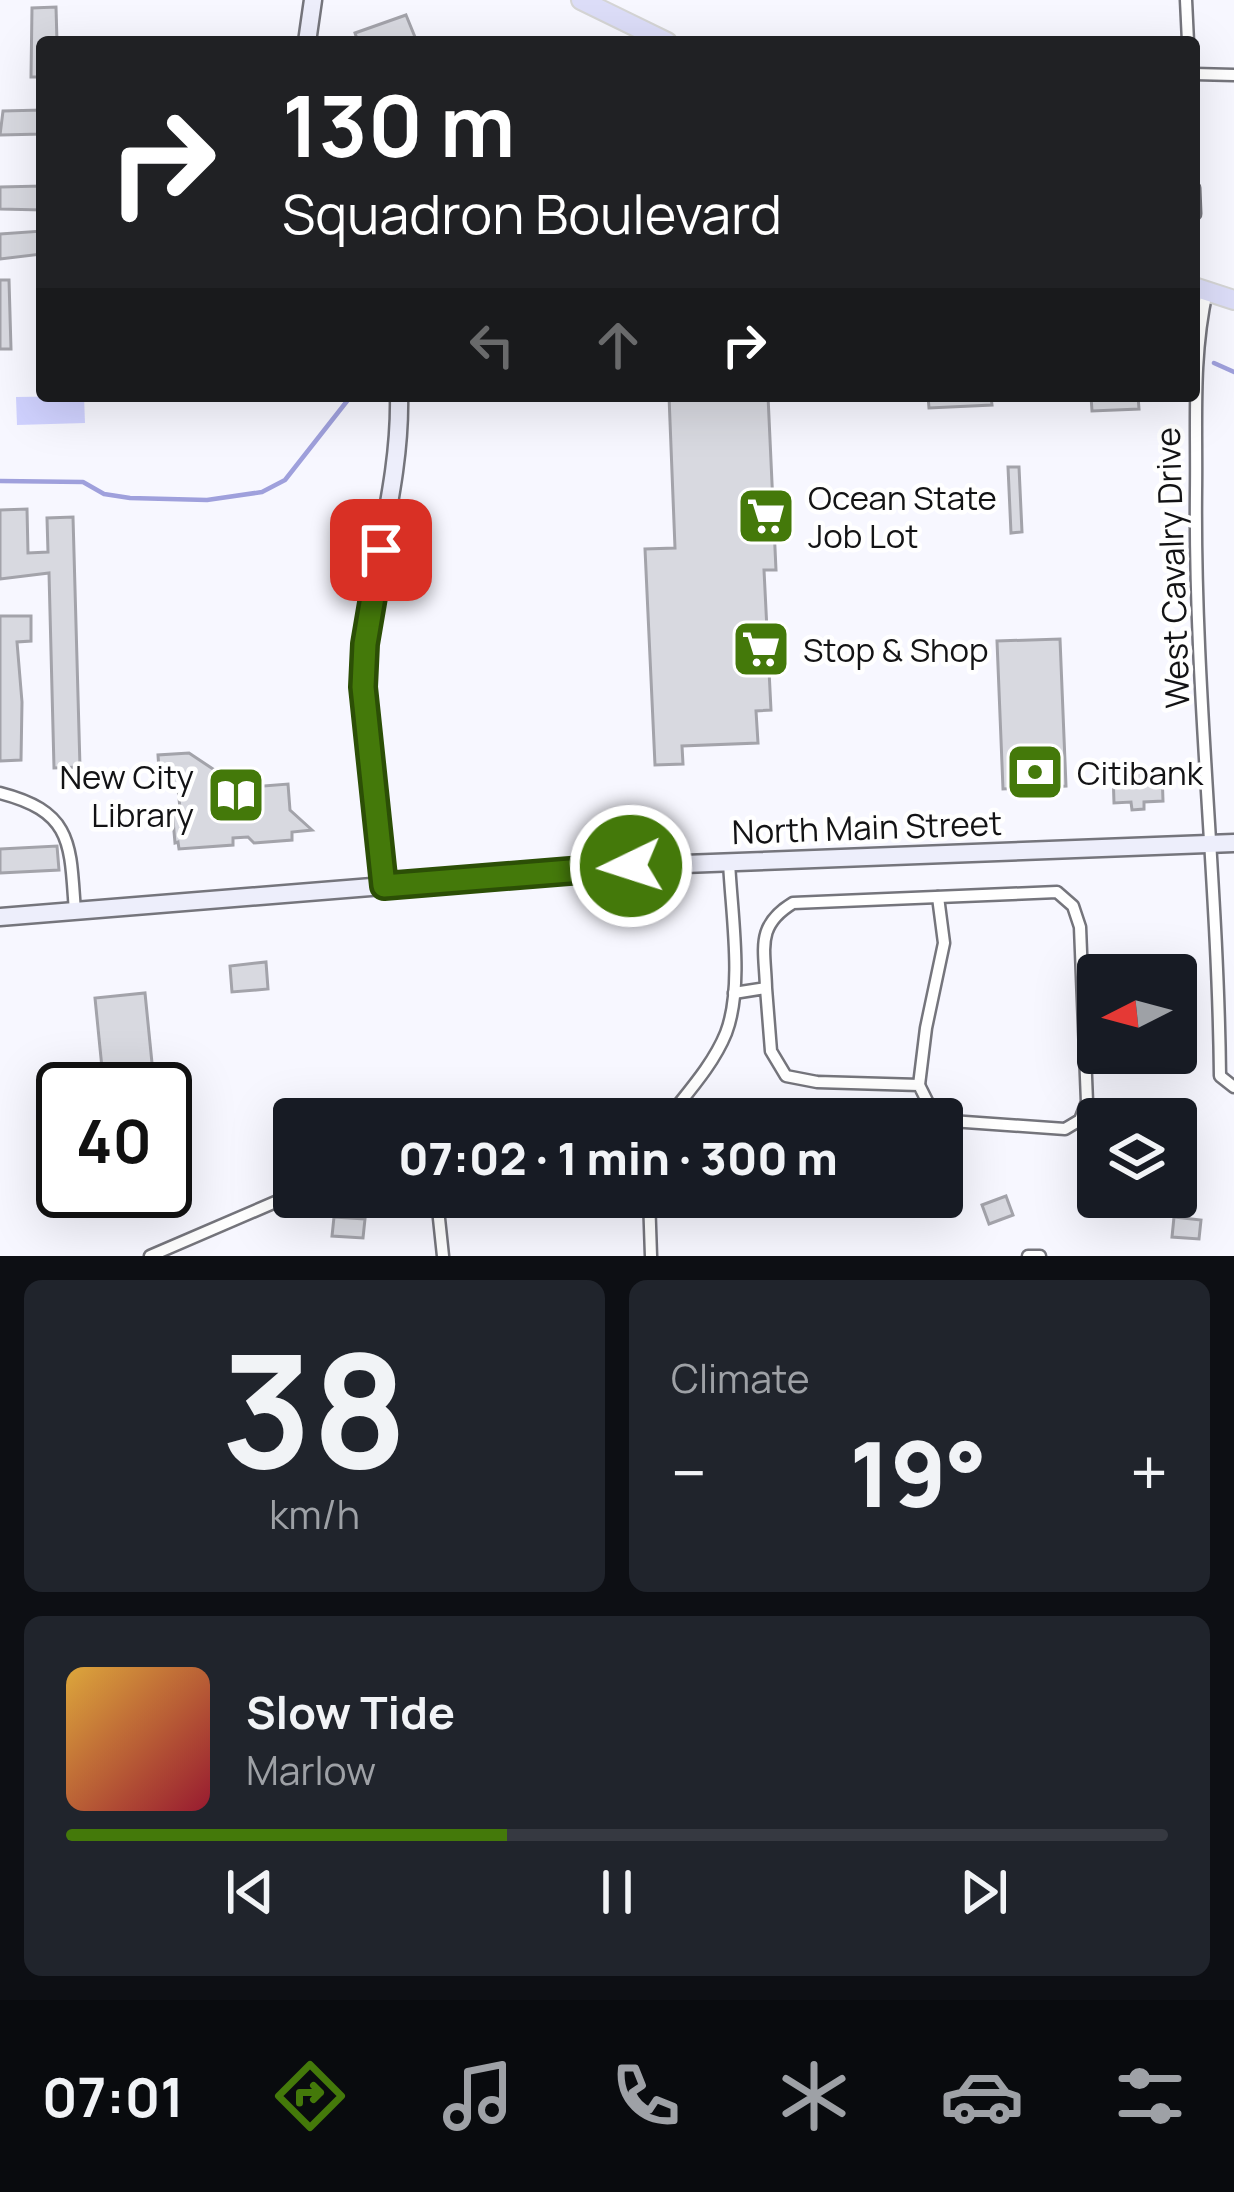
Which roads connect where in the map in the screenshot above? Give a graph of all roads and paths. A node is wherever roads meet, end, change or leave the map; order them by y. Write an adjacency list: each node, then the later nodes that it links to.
1 (313, 0): 4 (street)
2 (581, 0): 5 (main road)
3 (1186, 0): 6 (street)
4 (308, 36)
5 (655, 36)
6 (1188, 36)
7 (1200, 74): 8 (street)
8 (1234, 75)
9 (1200, 289): 10 (main road)
10 (1234, 300)
11 (399, 402): 17 (street)
12 (1196, 402): 15 (street, West Cavalry Drive)
13 (0, 793): 19 (street)
14 (1234, 843): 15 (street, North Main Street)
15 (1211, 844): 16 (street, North Main Street); 22 (street, West Cavalry Drive)
16 (729, 861): 17 (street, North Main Street); 24 (street)
17 (384, 886): 19 (street, North Main Street)
18 (938, 897): 23 (street); 25 (street); 25 (street)
19 (75, 912): 20 (street, North Main Street)
20 (0, 917)
21 (1234, 937): 22 (street)
22 (1217, 938): 26 (street, West Cavalry Drive)
23 (766, 988): 24 (street); 25 (street)
24 (734, 993): 27 (street)
25 (919, 1085)
26 (1234, 1087)
27 (683, 1098)
28 (273, 1203): 31 (street)
29 (439, 1218): 32 (street)
30 (650, 1218): 33 (street)
31 (150, 1256)
32 (443, 1256)
33 (651, 1256)
34 (1028, 1256): 35 (street)
35 (1040, 1256)

